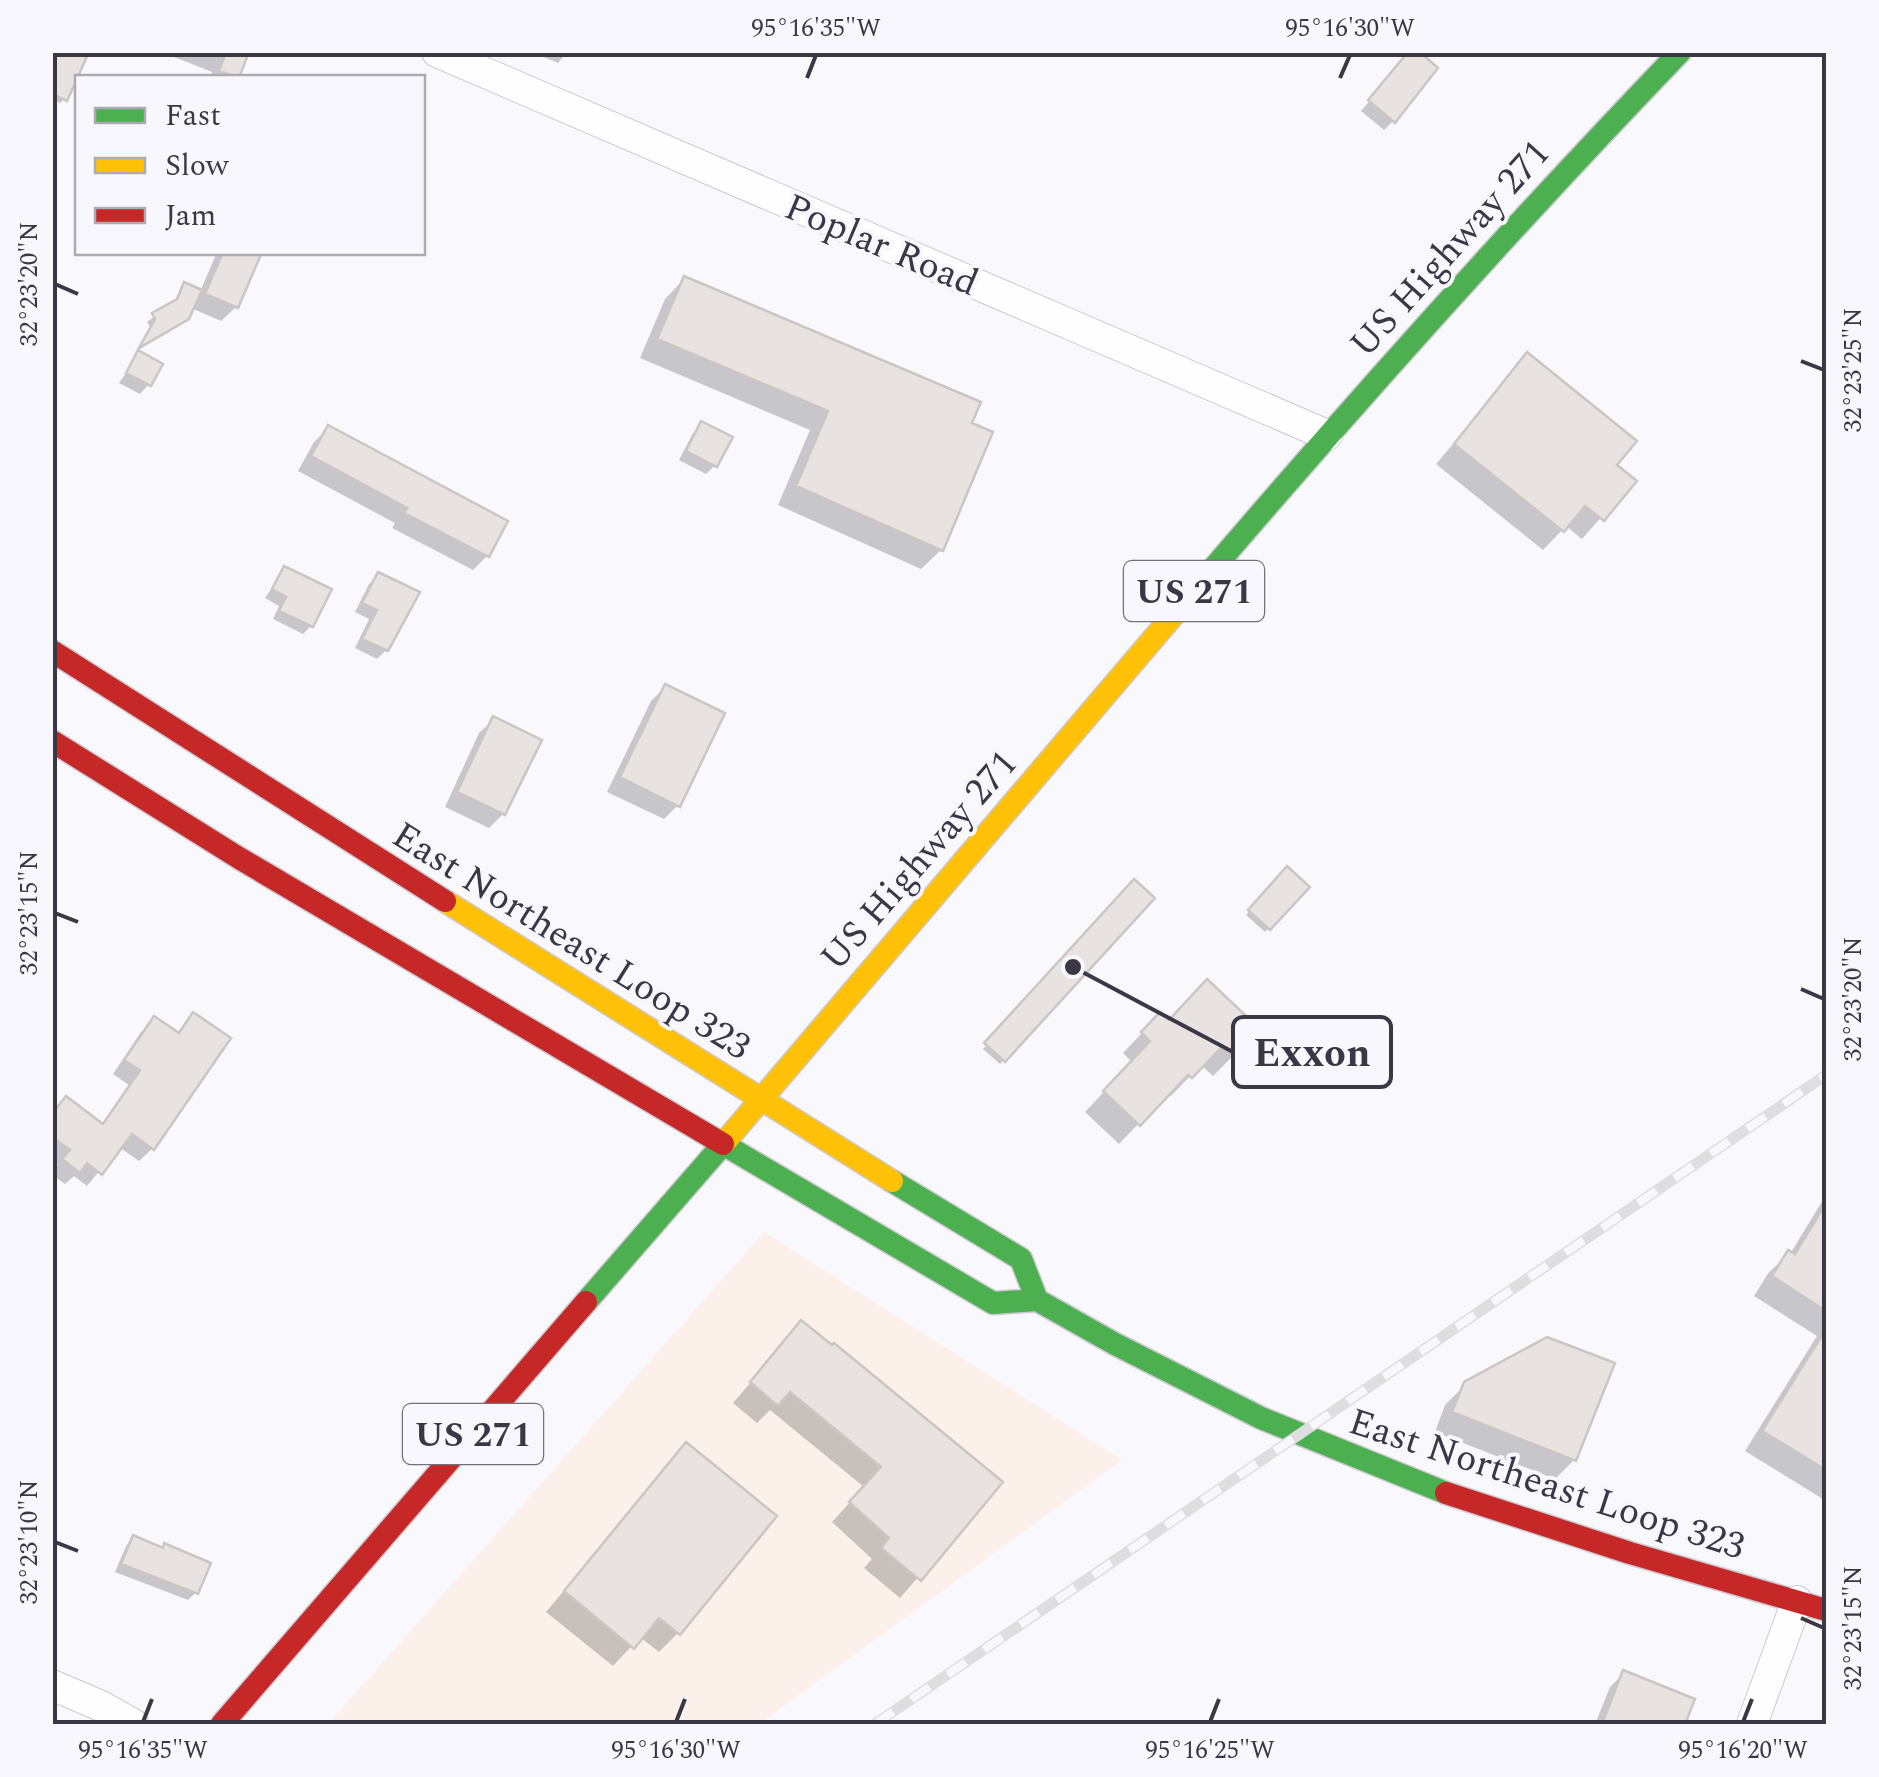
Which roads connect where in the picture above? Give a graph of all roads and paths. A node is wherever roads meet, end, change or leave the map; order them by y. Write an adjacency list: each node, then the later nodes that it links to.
1 (436, 52): 3 (street, Poplar Road)
2 (1680, 52): 3 (main road, US Highway 271 / US 271)
3 (1328, 435): 6 (main road, US Highway 271 / US 271)
4 (52, 651): 6 (main road, East Northeast Loop 323)
5 (52, 741): 7 (main road, East Northeast Loop 323)
6 (759, 1100): 7 (main road, US Highway 271 / US 271); 8 (main road, East Northeast Loop 323)
7 (724, 1142): 8 (main road, East Northeast Loop 323); 12 (main road, US Highway 271 / US 271)
8 (1037, 1300): 9 (main road, East Northeast Loop 323)
9 (1812, 1606): 13 (street)
10 (52, 1684): 11 (street)
11 (134, 1724)
12 (222, 1724)
13 (1752, 1724)

